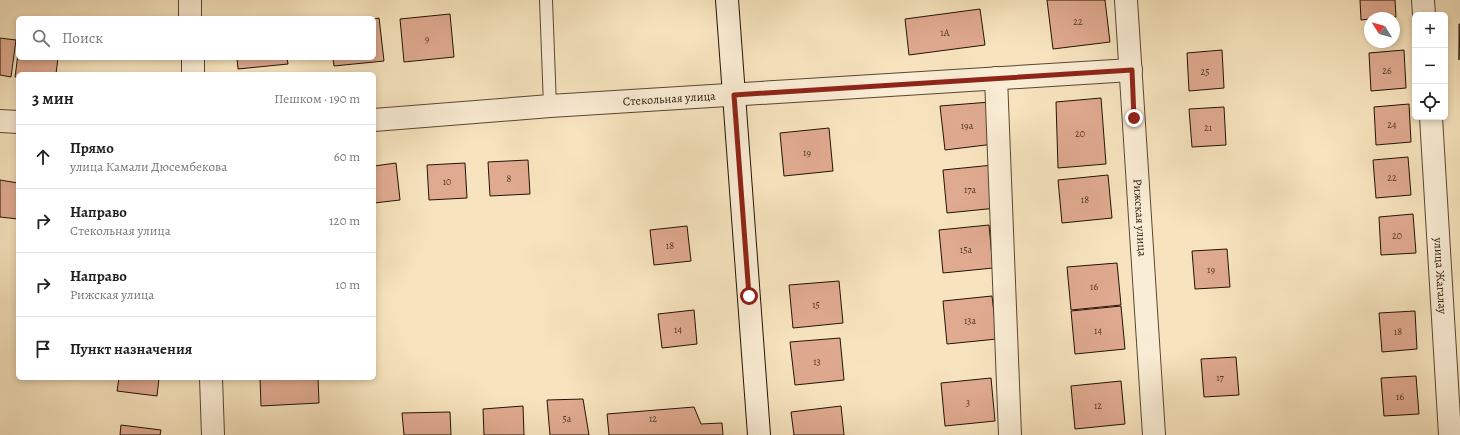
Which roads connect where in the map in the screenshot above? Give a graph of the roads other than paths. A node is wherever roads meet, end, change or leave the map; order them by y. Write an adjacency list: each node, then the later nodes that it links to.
1 (190, 0): 7 (street)
2 (546, 0): 13 (lane)
3 (727, 0): 12 (street)
4 (1126, 0): 9 (street, Рижская улица)
5 (1423, 0): 6 (street)
6 (1424, 12)
7 (190, 16)
8 (193, 60): 10 (street)
9 (1132, 70): 11 (street, Стекольная улица); 22 (street, Рижская улица)
10 (193, 72)
11 (996, 78): 12 (street, Стекольная улица); 21 (street)
12 (734, 95): 13 (street, Стекольная улица); 20 (street)
13 (550, 106): 14 (street, Стекольная улица)
14 (376, 120)
15 (1431, 120): 23 (street, улица Жагалау)
16 (0, 121): 17 (street)
17 (16, 122)
18 (212, 380): 19 (street)
19 (213, 435)
20 (759, 435)
21 (1010, 435)
22 (1154, 435)
23 (1450, 435)

